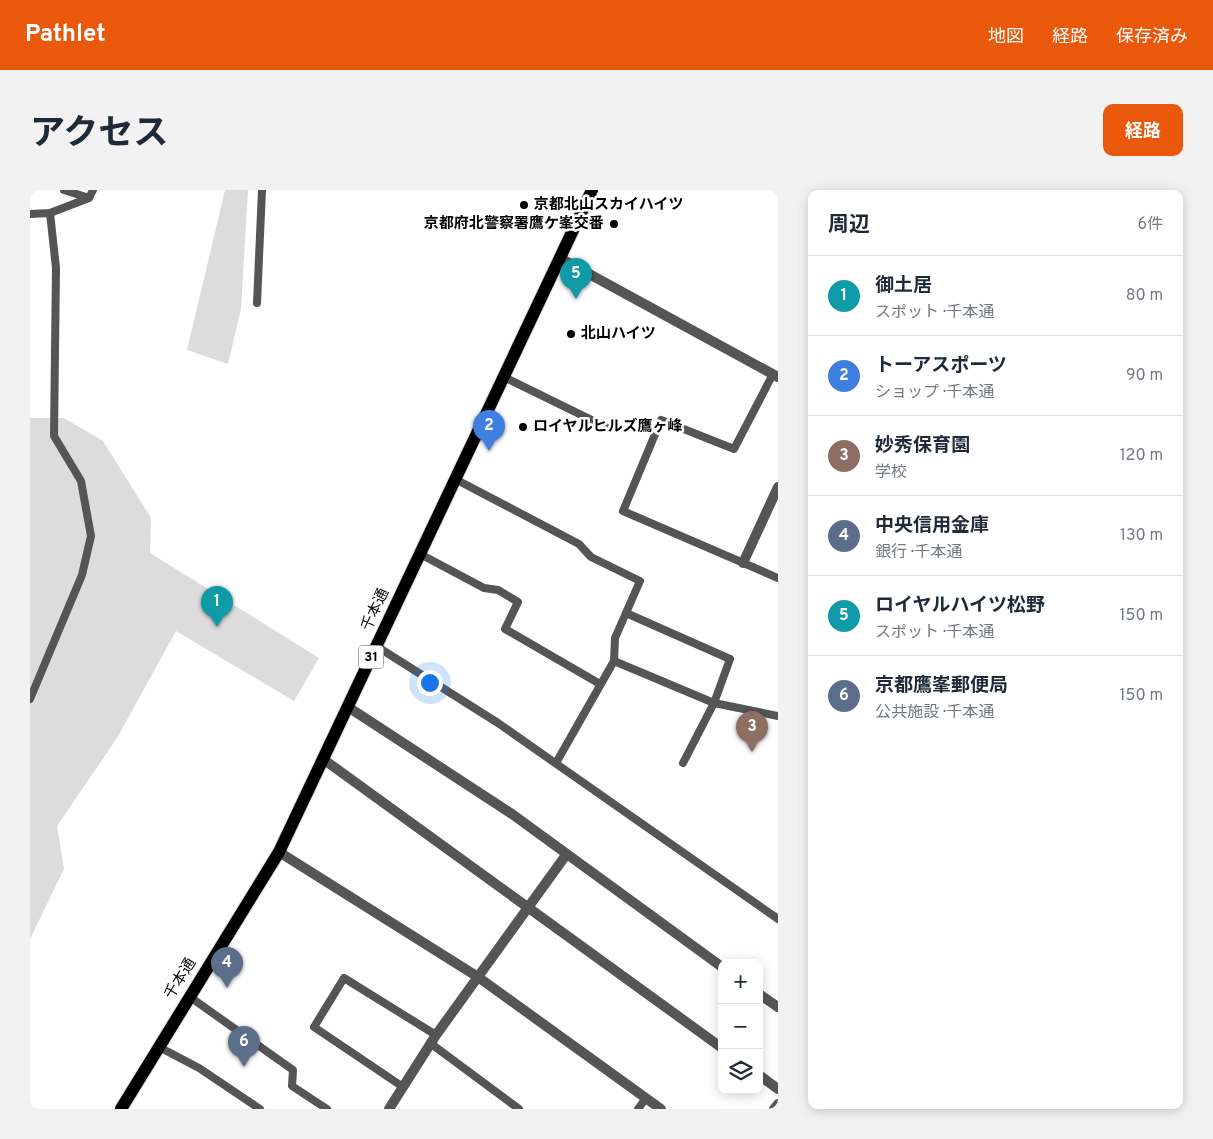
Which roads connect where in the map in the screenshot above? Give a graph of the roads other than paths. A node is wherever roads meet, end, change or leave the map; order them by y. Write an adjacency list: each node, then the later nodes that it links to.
1 (64, 190): 5 (lane)
2 (93, 190): 5 (lane)
3 (262, 190): 9 (lane)
4 (592, 190): 8 (main road, 千本通 / 31)
5 (89, 198): 6 (lane)
6 (50, 213): 7 (lane); 22 (lane)
7 (30, 214)
8 (560, 258): 10 (street); 11 (main road, 千本通 / 31)
9 (257, 303)
10 (776, 376): 16 (lane)
11 (504, 377): 12 (lane); 13 (main road, 千本通 / 31)
12 (606, 427)
13 (456, 479): 15 (main road, 千本通 / 31); 18 (lane)
14 (778, 488): 16 (street)
15 (420, 554): 19 (main road, 千本通 / 31); 21 (lane)
16 (742, 563): 17 (lane)
17 (778, 578)
18 (626, 613): 20 (lane); 23 (lane)
19 (376, 646): 24 (main road, 千本通 / 31); 27 (lane)
20 (614, 661): 21 (lane); 23 (lane)
21 (600, 684): 27 (lane)
22 (30, 698)
23 (714, 703): 25 (lane); 28 (lane)
24 (348, 707): 26 (main road, 千本通 / 31); 30 (street)
25 (778, 716)
26 (323, 759): 29 (main road, 千本通 / 31); 31 (street)
27 (556, 763): 32 (lane)
28 (682, 763)
29 (279, 852): 34 (street); 35 (main road, 千本通 / 31)
30 (566, 855): 31 (street); 33 (street)
31 (528, 908): 34 (street); 39 (street)
32 (778, 919)
33 (718, 964)
34 (478, 977): 38 (street); 44 (street)
35 (190, 997): 40 (main road, 千本通 / 31); 48 (lane)
36 (763, 997): 37 (street)
37 (778, 1007)
38 (433, 1039): 42 (street); 42 (lane); 50 (lane)
39 (718, 1045)
40 (159, 1047): 46 (main road, 千本通 / 31); 47 (lane)
41 (763, 1078): 43 (street)
42 (403, 1087): 49 (street)
43 (778, 1089)
44 (646, 1098): 51 (lane); 52 (street)
45 (778, 1104): 53 (street)
46 (121, 1109)
47 (260, 1109)
48 (327, 1109)
49 (389, 1109)
50 (519, 1109)
51 (638, 1109)
52 (661, 1109)
53 (774, 1109)

